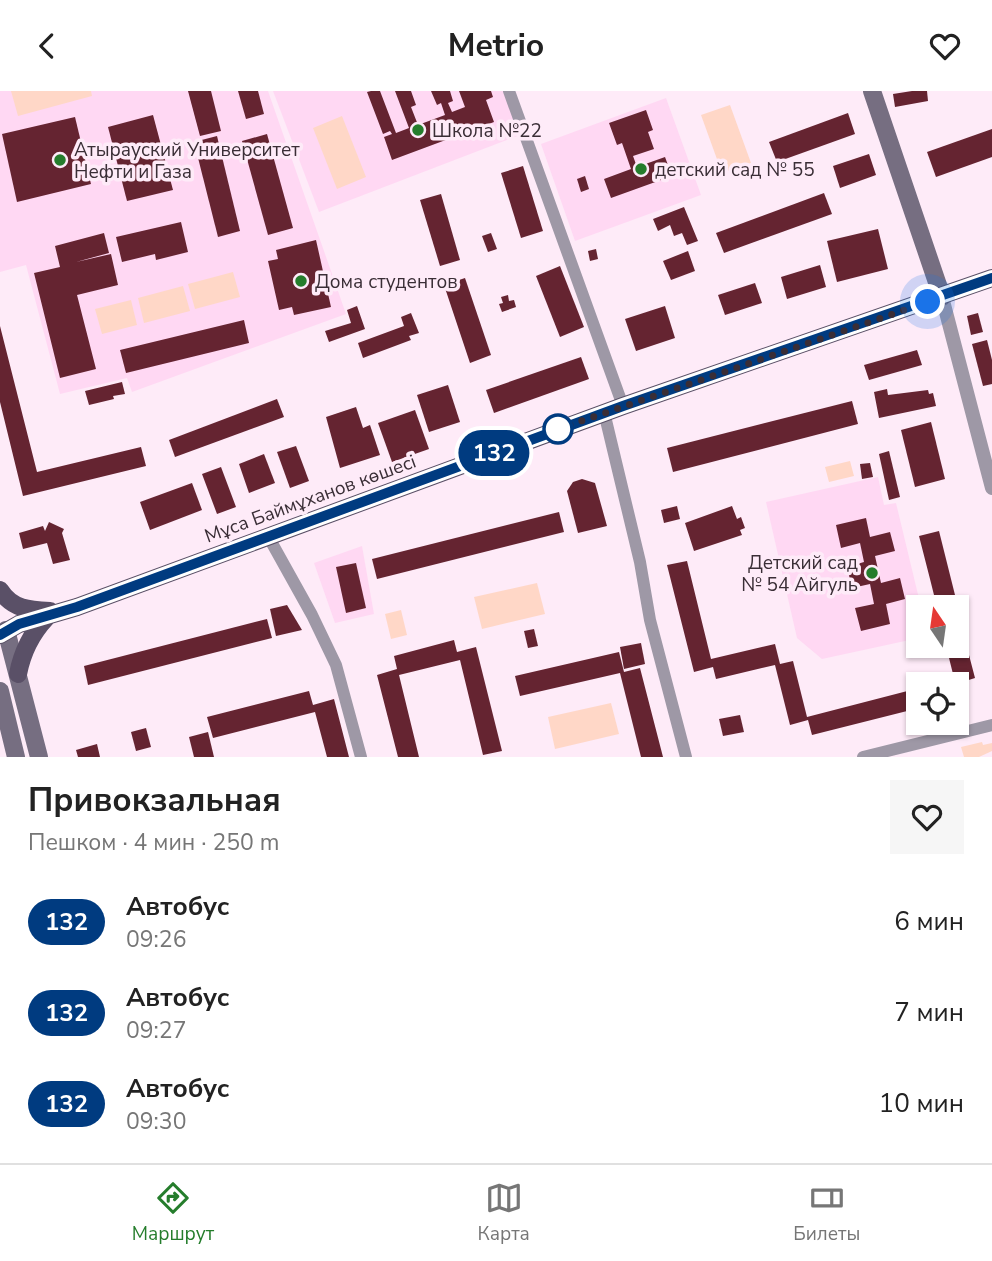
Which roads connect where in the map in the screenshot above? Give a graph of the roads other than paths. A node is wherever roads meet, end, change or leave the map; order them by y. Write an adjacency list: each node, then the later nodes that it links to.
1 (509, 91): 5 (street)
2 (872, 91): 4 (main road)
3 (992, 278): 4 (main road, Мұса Баймұханов көшесі)
4 (942, 297): 5 (main road, Мұса Баймұханов көшесі); 7 (street)
5 (623, 406): 6 (main road, Мұса Баймұханов көшесі)
6 (604, 412): 8 (main road, Мұса Баймұханов көшесі); 20 (street)
7 (992, 488)
8 (268, 536): 11 (main road, Мұса Баймұханов көшесі); 19 (street)
9 (0, 590): 11 (main road)
10 (0, 602): 13 (main road)
11 (64, 611): 12 (main road, Мұса Баймұханов көшесі)
12 (46, 618): 13 (main road, Мұса Баймұханов көшесі); 14 (main road)
13 (3, 632): 14 (main road)
14 (18, 674): 18 (main road)
15 (0, 691): 17 (main road)
16 (992, 725): 21 (street)
17 (16, 757)
18 (39, 757)
19 (361, 757)
20 (686, 757)
21 (863, 757)

